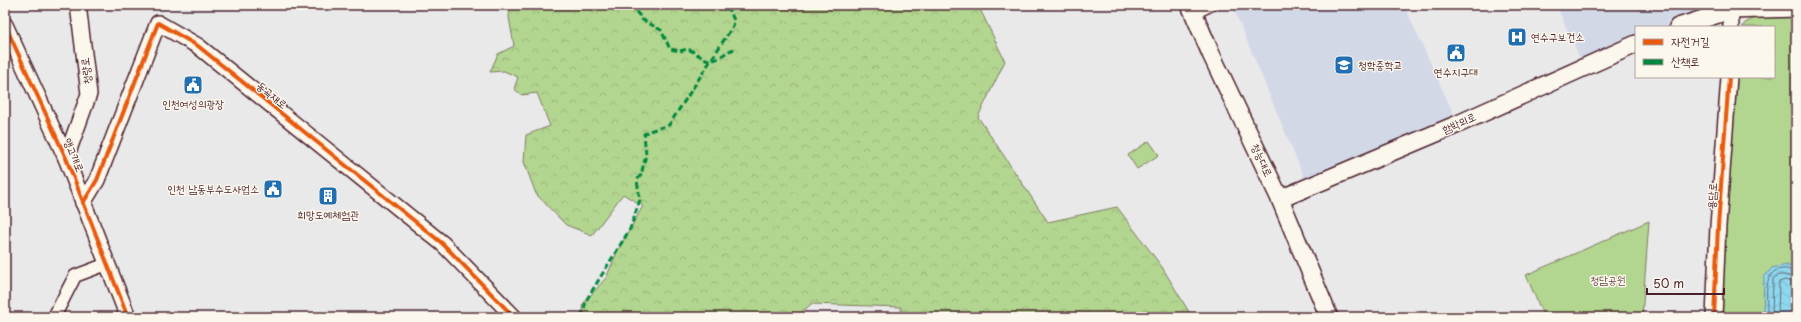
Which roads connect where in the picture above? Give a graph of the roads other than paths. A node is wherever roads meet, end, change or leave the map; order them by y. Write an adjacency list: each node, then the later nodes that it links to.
1 (78, 5): 11 (street, 청량로)
2 (1210, 5): 5 (street)
3 (1731, 8): 4 (main road); 7 (main road); 8 (street)
4 (1796, 8)
5 (1192, 9): 12 (main road, 청능대로)
6 (5, 25): 11 (street, 앵고개로)
7 (1681, 26)
8 (1731, 26)
9 (1635, 44): 12 (main road, 함박뫼로)
10 (1729, 78): 19 (street, 용담로)
11 (66, 158): 13 (street, 앵고개로)
12 (1280, 199): 18 (main road, 청능대로)
13 (83, 203): 14 (street, 앵고개로); 17 (street, 동곡재로)
14 (107, 264): 15 (street); 16 (street, 앵고개로)
15 (54, 317)
16 (128, 317)
17 (514, 317)
18 (1329, 317)
19 (1714, 317)

